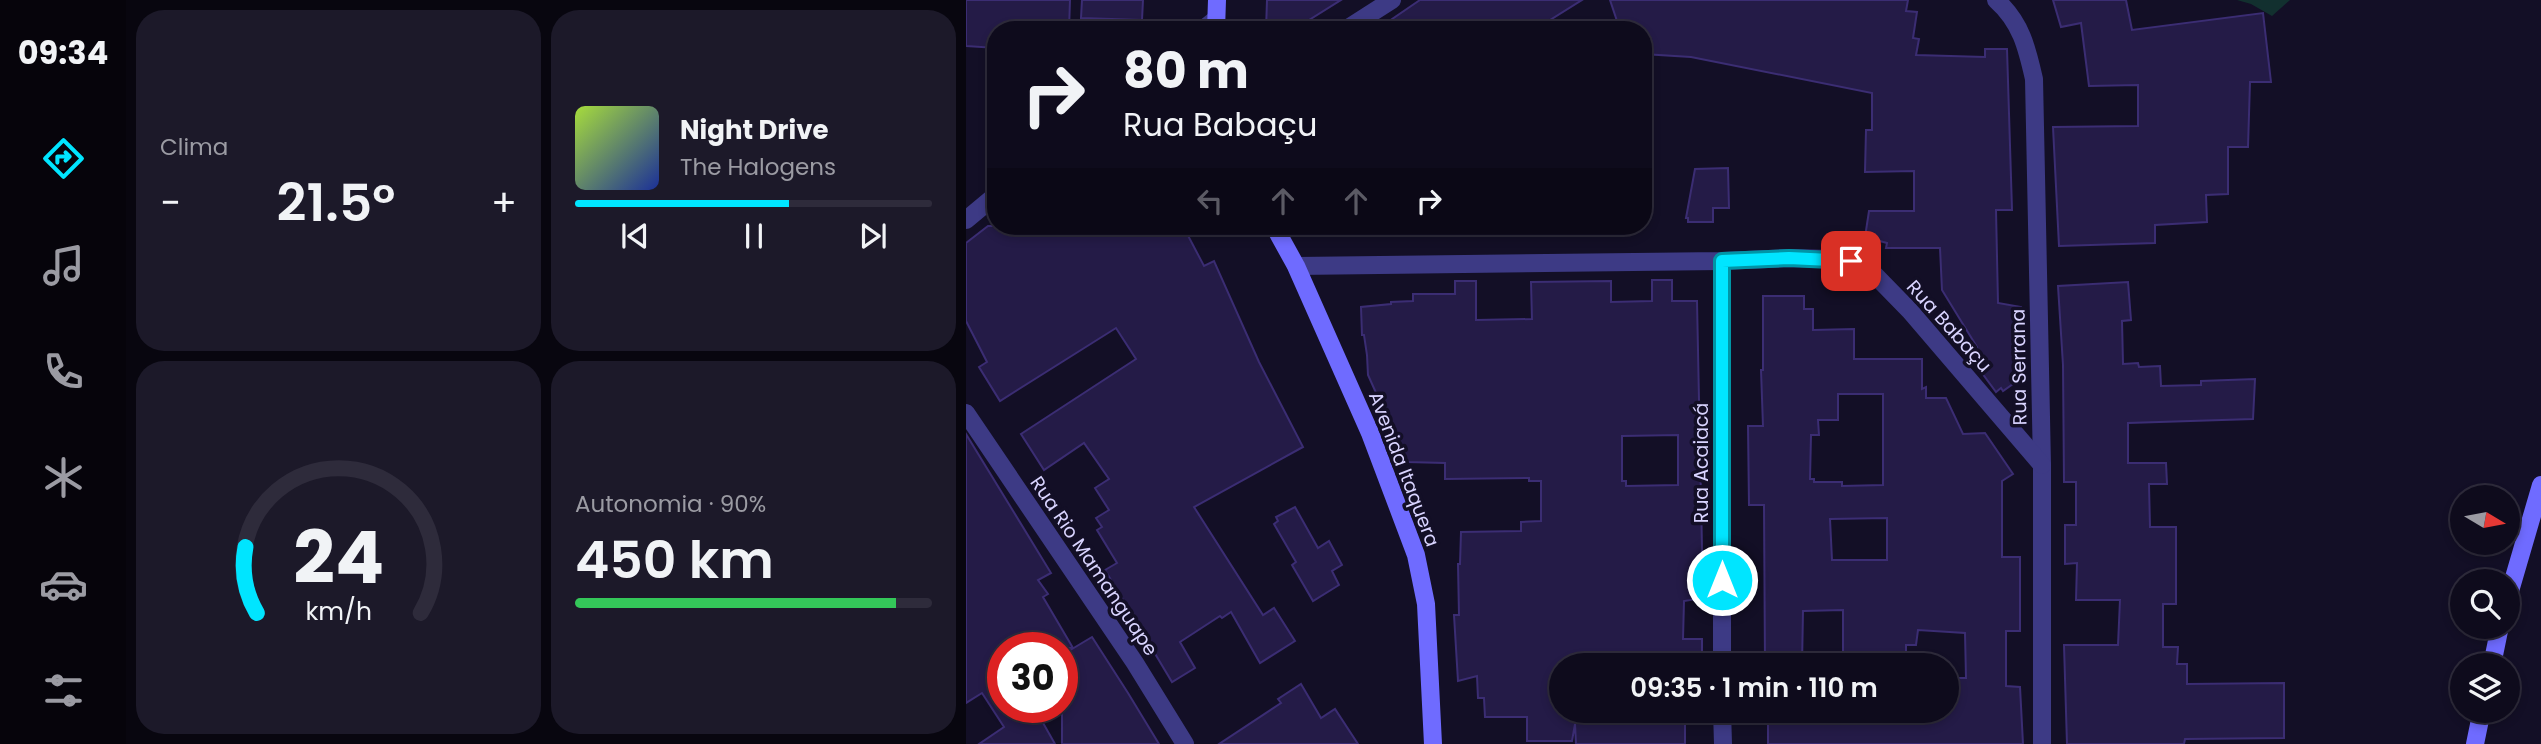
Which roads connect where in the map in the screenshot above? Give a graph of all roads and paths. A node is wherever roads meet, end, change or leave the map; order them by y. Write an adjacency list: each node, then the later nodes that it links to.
1 (1217, 0): 4 (street)
2 (1392, 0): 5 (street)
3 (1996, 0): 12 (street, Rua Serrana)
4 (1212, 21)
5 (1359, 21)
6 (987, 202): 7 (street)
7 (966, 220)
8 (1279, 235): 10 (street, Avenida Itaquera)
9 (1722, 261): 10 (street, Rua Babaçu); 12 (street, Rua Babaçu); 15 (street, Rua Acaiacá)
10 (1296, 266): 19 (street, Avenida Itaquera)
11 (966, 413): 18 (street, Rua Rio Mamanguape)
12 (2042, 465): 21 (street, Rua Serrana)
13 (2541, 485): 14 (street)
14 (2516, 569)
15 (1722, 653)
16 (1723, 723): 20 (street)
17 (2479, 723): 22 (street)
18 (1185, 744)
19 (1433, 744)
20 (1723, 744)
21 (2042, 744)
22 (2475, 744)

